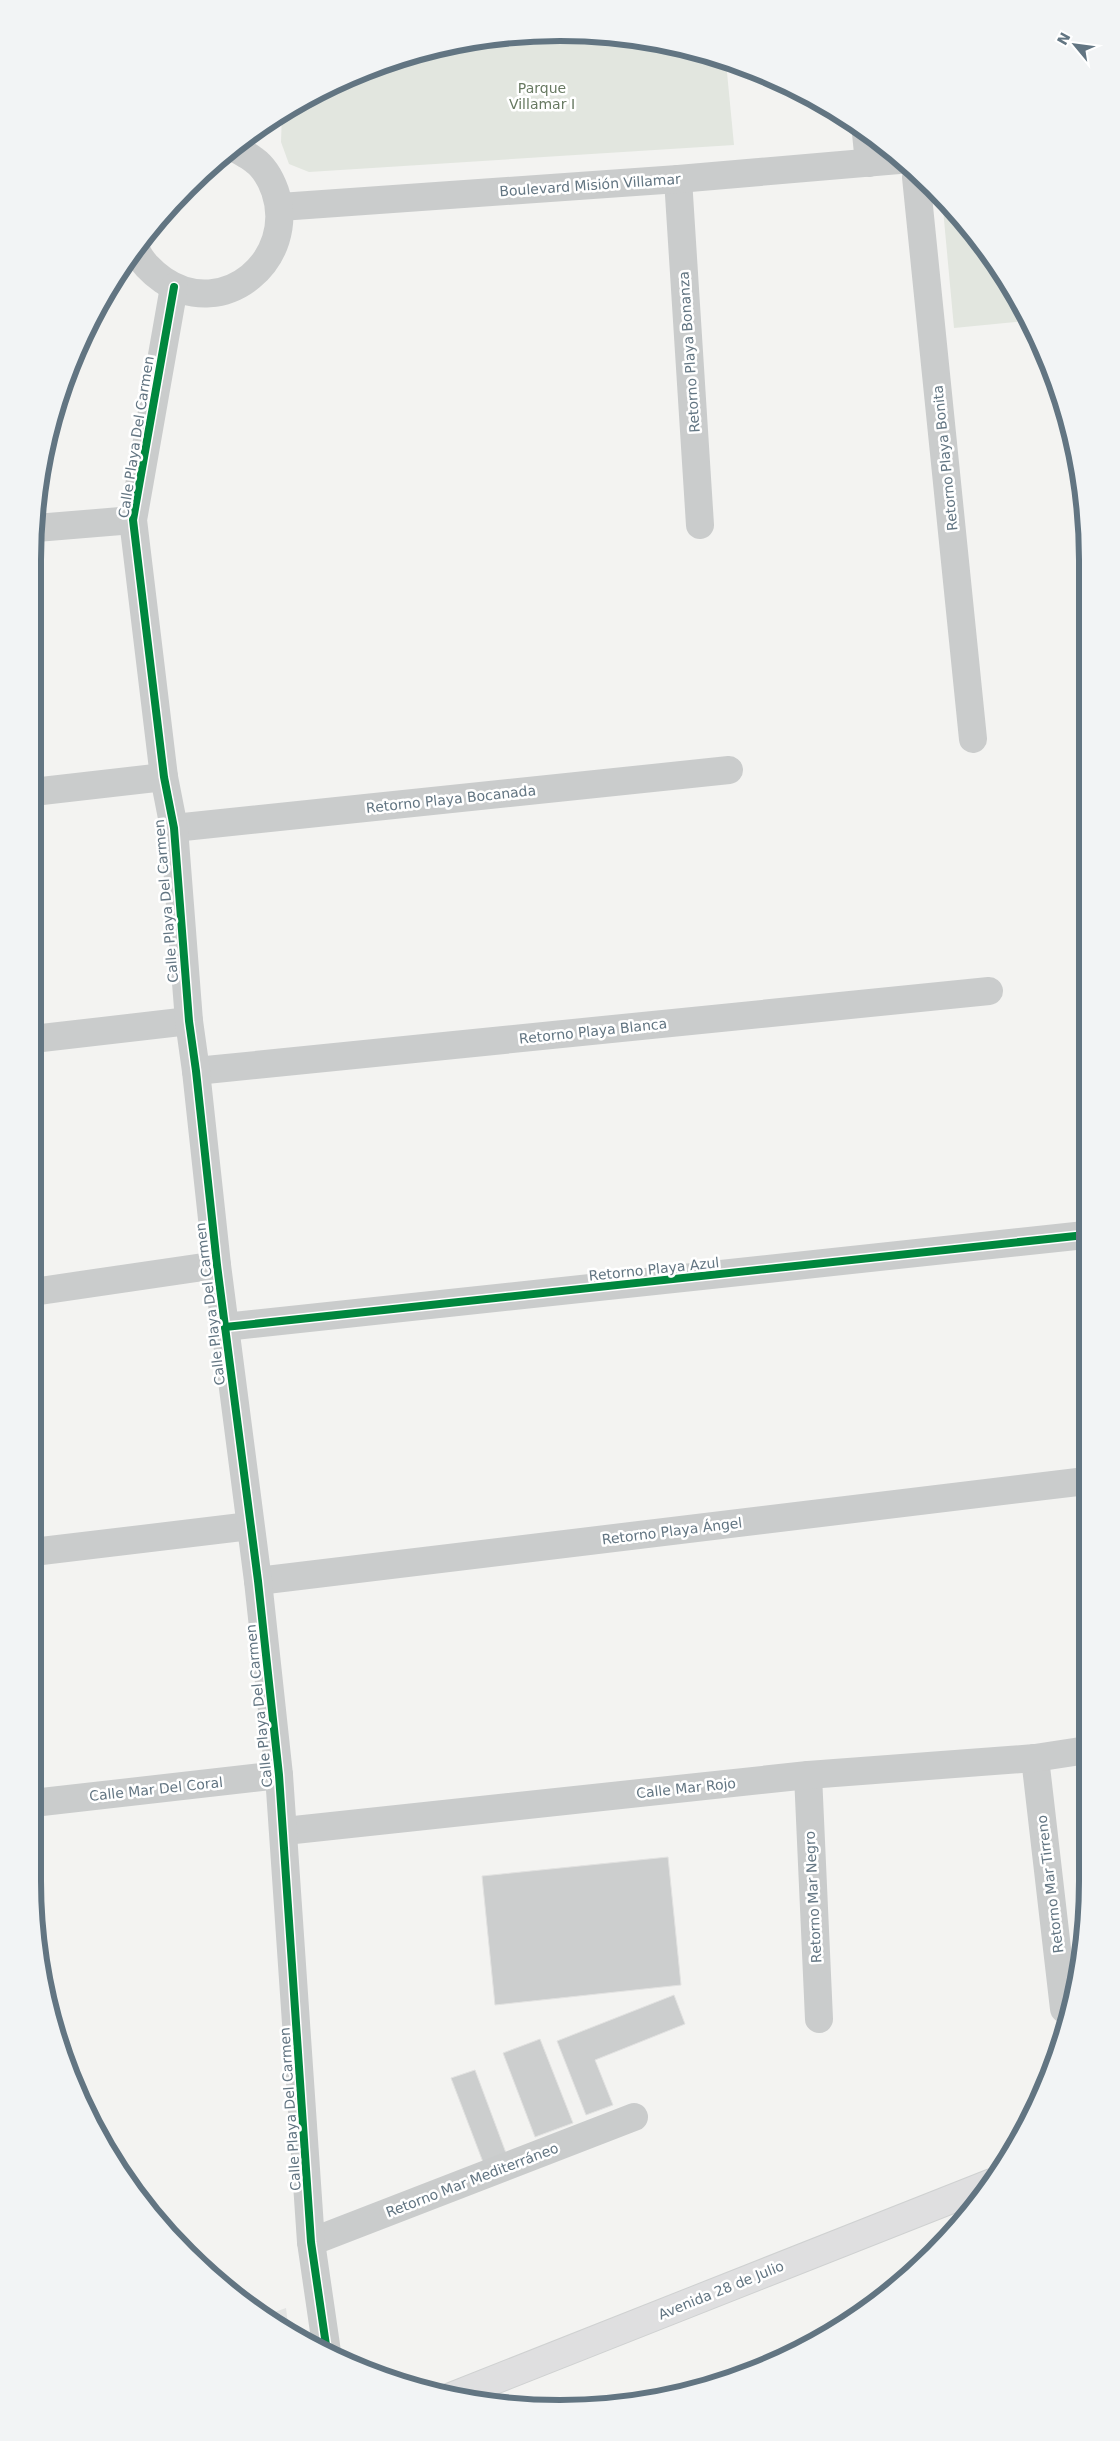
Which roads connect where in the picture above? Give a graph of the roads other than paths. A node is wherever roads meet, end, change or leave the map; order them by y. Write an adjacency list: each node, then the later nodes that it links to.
1 (867, 142): 4 (street)
2 (240, 151): 7 (street)
3 (891, 161): 4 (street, Boulevard Misión Villamar)
4 (869, 163): 5 (street, Boulevard Misión Villamar)
5 (678, 179): 7 (street, Boulevard Misión Villamar); 11 (street, Retorno Playa Bonanza)
6 (917, 183): 13 (street, Retorno Playa Bonita)
7 (280, 207): 9 (street)
8 (140, 256): 9 (street)
9 (174, 287): 10 (street, Calle Playa Del Carmen)
10 (133, 520): 12 (street); 15 (street, Calle Playa Del Carmen)
11 (700, 525)
12 (42, 528)
13 (973, 739)
14 (729, 770): 17 (street, Retorno Playa Bocanada)
15 (164, 778): 16 (street); 17 (street, Calle Playa Del Carmen)
16 (41, 791)
17 (174, 828): 19 (street, Calle Playa Del Carmen)
18 (989, 991): 21 (street, Retorno Playa Blanca)
19 (189, 1021): 20 (street); 21 (street, Calle Playa Del Carmen)
20 (41, 1038)
21 (196, 1071): 23 (street, Calle Playa Del Carmen)
22 (1079, 1237): 25 (street, Retorno Playa Azul)
23 (217, 1265): 24 (street); 25 (street, Calle Playa Del Carmen)
24 (41, 1291)
25 (225, 1327): 27 (street, Calle Playa Del Carmen)
26 (1079, 1482): 29 (street, Retorno Playa Ángel)
27 (250, 1526): 28 (street); 29 (street, Calle Playa Del Carmen)
28 (41, 1551)
29 (258, 1581): 32 (street, Calle Playa Del Carmen)
30 (1079, 1751): 31 (street, Calle Mar Rojo)
31 (1035, 1758): 33 (street, Calle Mar Rojo); 36 (street, Retorno Mar Tirreno)
32 (279, 1775): 34 (street, Calle Mar Del Coral); 35 (street, Calle Playa Del Carmen)
33 (808, 1775): 35 (street, Calle Mar Rojo); 37 (street, Retorno Mar Negro)
34 (41, 1803)
35 (285, 1831): 40 (street, Calle Playa Del Carmen)
36 (1064, 2005)
37 (819, 2019)
38 (634, 2117): 40 (street, Retorno Mar Mediterráneo)
39 (978, 2189): 42 (main road, Avenida 28 de Julio)
40 (311, 2242): 41 (street, Calle Playa Del Carmen)
41 (326, 2343)
42 (466, 2391)

